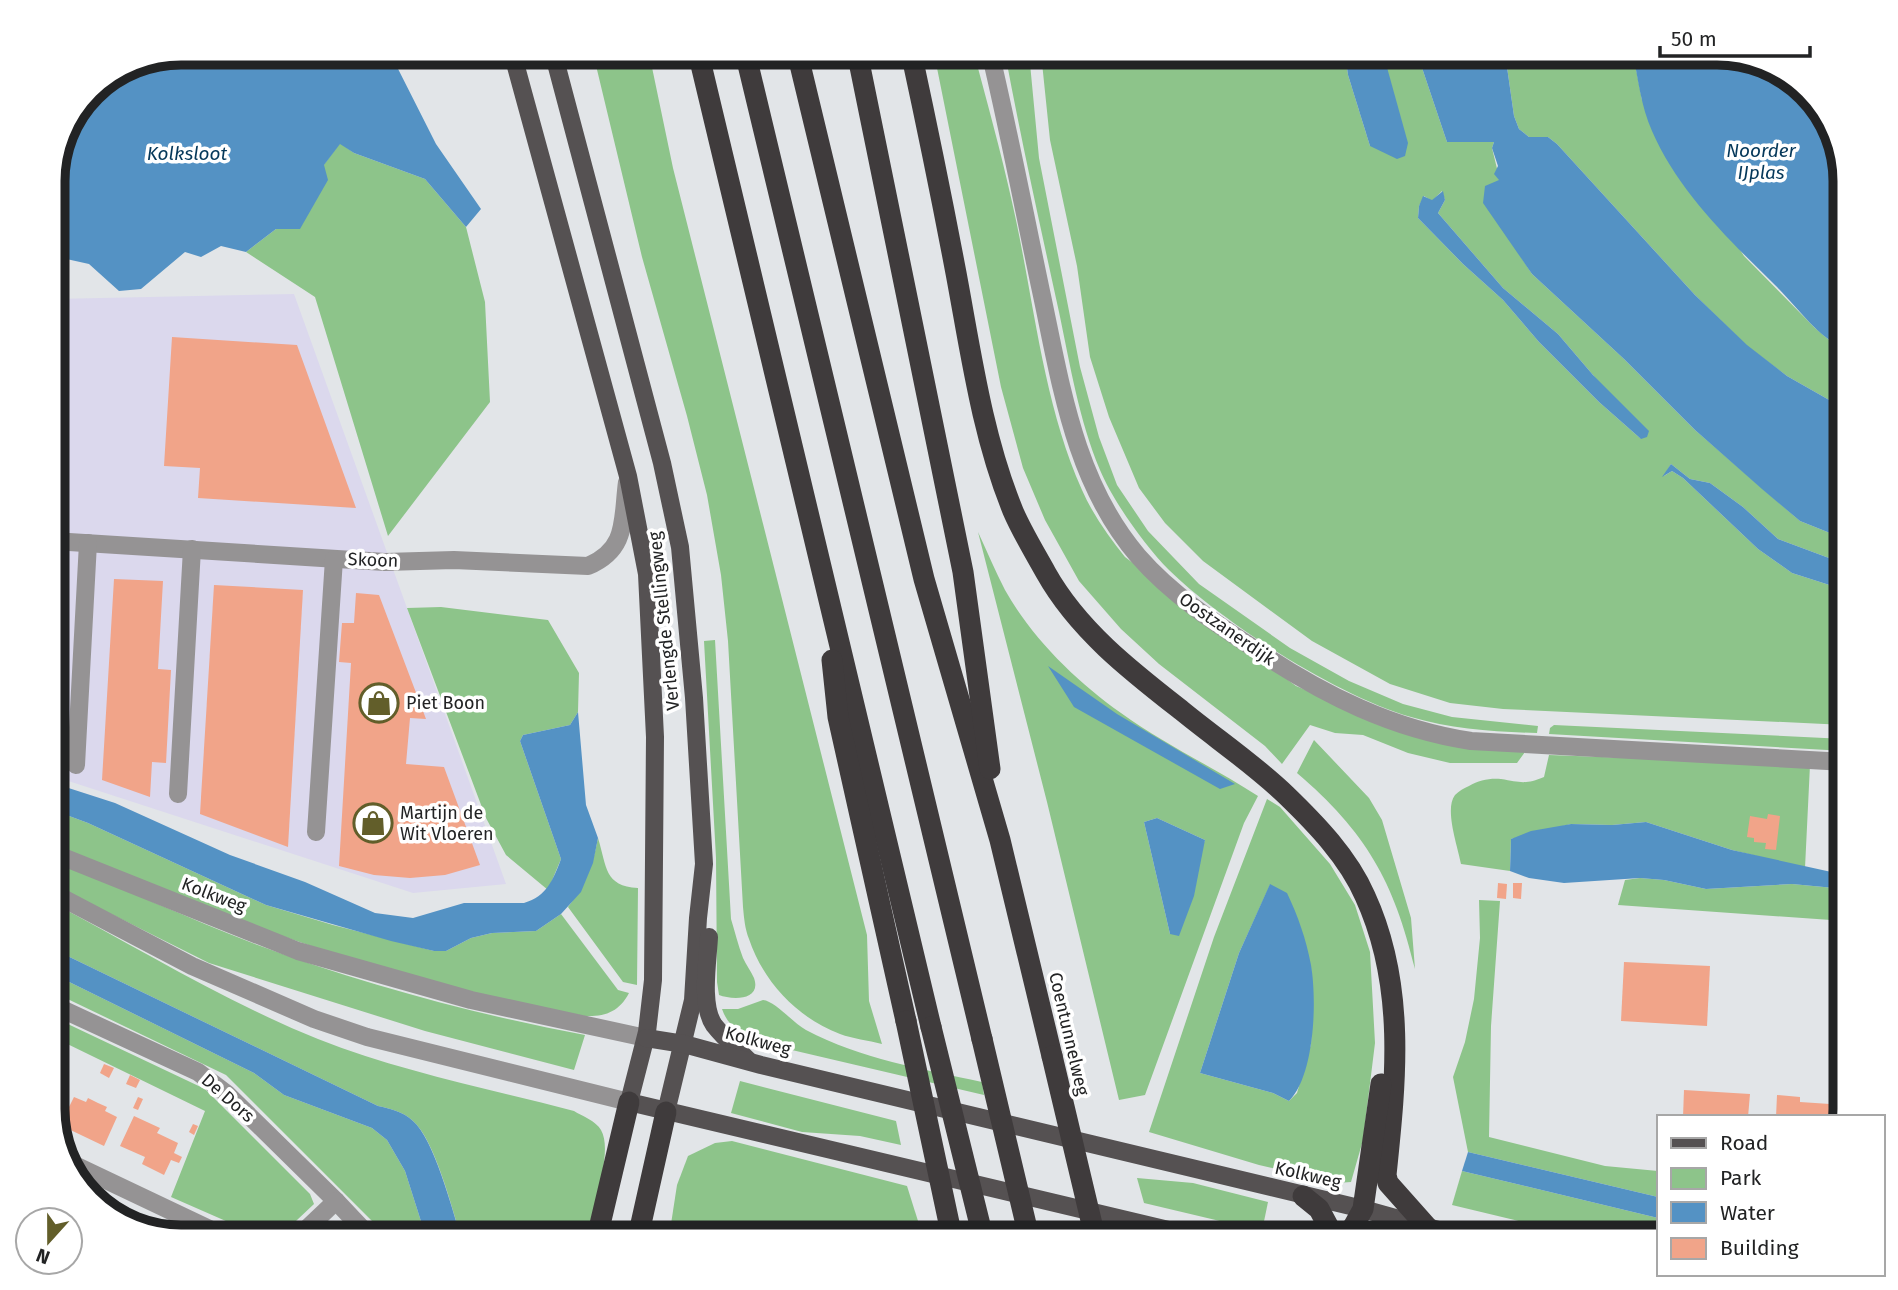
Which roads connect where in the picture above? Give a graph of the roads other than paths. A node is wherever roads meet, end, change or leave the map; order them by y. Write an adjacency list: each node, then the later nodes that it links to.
1 (516, 65): 9 (main road, Verlengde Stellingweg)
2 (556, 65): 21 (main road, Verlengde Stellingweg)
3 (701, 65): 14 (highway)
4 (748, 65): 41 (highway, bridge)
5 (800, 65): 19 (highway)
6 (860, 65): 19 (highway)
7 (914, 65): 23 (highway)
8 (993, 65): 15 (street, Oostzanerdijk)
9 (628, 476): 13 (street, Skoon); 25 (main road, Verlengde Stellingweg)
10 (65, 542): 11 (street, Skoon)
11 (88, 543): 12 (street, Skoon); 16 (street)
12 (192, 549): 13 (street, Skoon); 17 (street)
13 (334, 559): 18 (street)
14 (823, 578): 39 (highway, bridge); 40 (highway, bridge)
15 (1833, 761)
16 (76, 765)
17 (178, 794)
18 (316, 832)
19 (1000, 840): 42 (highway, Coentunnelweg, bridge)
20 (65, 858): 25 (street, Kolkweg)
21 (704, 864): 26 (main road, Verlengde Stellingweg); 27 (main road)
22 (65, 899): 28 (street)
23 (1392, 1009): 33 (highway); 47 (highway)
24 (65, 1011): 32 (street, De Dors)
25 (646, 1038): 26 (main road, Kolkweg); 28 (main road, Verlengde Stellingweg)
26 (684, 1044): 27 (main road, Kolkweg); 29 (main road, Verlengde Stellingweg)
27 (750, 1062): 31 (main road, Kolkweg)
28 (629, 1102): 29 (main road); 37 (highway)
29 (666, 1112): 38 (highway); 43 (main road)
30 (81, 1168): 34 (street)
31 (1303, 1196): 33 (main road, Kolkweg); 44 (highway)
32 (336, 1201): 35 (street); 36 (street, De Dors)
33 (1363, 1209): 45 (highway); 46 (main road, Kolkweg)
34 (201, 1225)
35 (311, 1225)
36 (359, 1225)
37 (600, 1225)
38 (641, 1225)
39 (949, 1225)
40 (980, 1225)
41 (1026, 1225)
42 (1092, 1225)
43 (1147, 1225)
44 (1328, 1225)
45 (1354, 1225)
46 (1418, 1225)
47 (1425, 1225)

